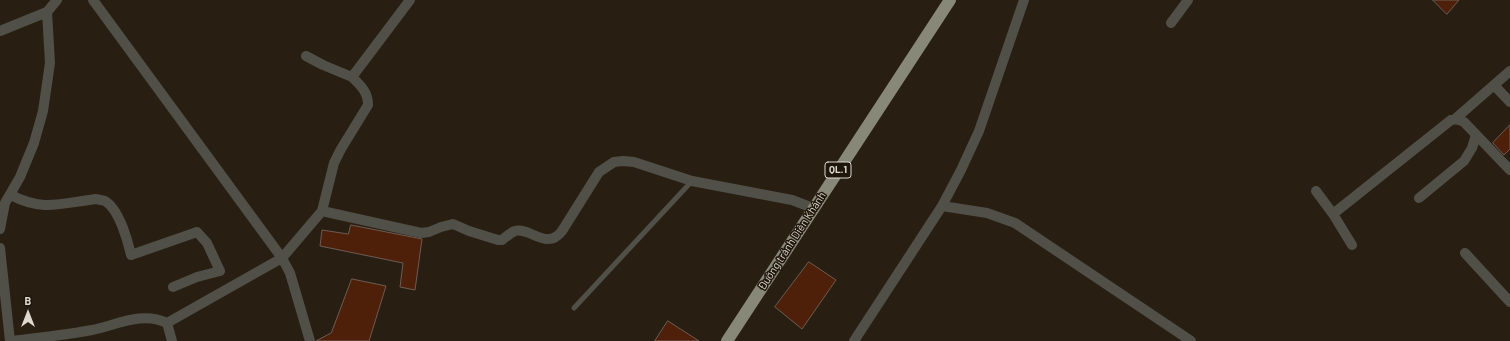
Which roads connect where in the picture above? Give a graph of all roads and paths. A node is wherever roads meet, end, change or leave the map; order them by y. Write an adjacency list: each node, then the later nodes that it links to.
1 (57, 0): 7 (street)
2 (410, 0): 12 (street)
3 (950, 0): 23 (highway, Đường tránh Diên Khánh / QL.1)
4 (1024, 0): 22 (street)
5 (1188, 0): 8 (street)
6 (95, 1): 30 (street)
7 (47, 12): 9 (street); 20 (street)
8 (1171, 23)
9 (0, 31)
10 (306, 56): 12 (street)
11 (1510, 71): 13 (street)
12 (352, 77): 24 (street)
13 (1494, 85): 14 (street); 15 (street)
14 (1510, 102)
15 (1455, 119): 16 (street); 25 (street)
16 (1476, 135): 17 (street); 21 (street)
17 (1510, 170)
18 (692, 181): 23 (street); 24 (street); 33 (lane)
19 (1316, 191): 25 (street)
20 (11, 196): 26 (street); 31 (street)
21 (1418, 198)
22 (942, 206): 39 (street); 40 (street)
23 (813, 208): 38 (highway, Đường tránh Diên Khánh / QL.1)
24 (322, 211): 30 (street)
25 (1333, 214): 27 (street)
26 (0, 229)
27 (1352, 245)
28 (0, 248): 35 (street)
29 (1465, 253): 32 (street)
30 (282, 258): 34 (street); 37 (street)
31 (173, 287)
32 (1510, 302)
33 (574, 308)
34 (167, 323): 35 (street); 36 (street)
35 (11, 341)
36 (172, 341)
37 (310, 341)
38 (727, 341)
39 (854, 341)
40 (1191, 341)

